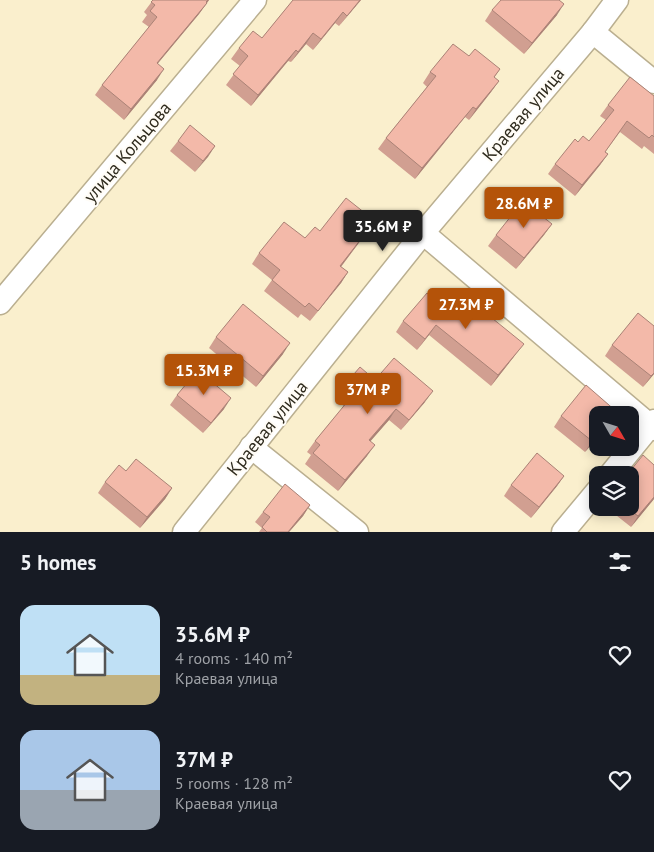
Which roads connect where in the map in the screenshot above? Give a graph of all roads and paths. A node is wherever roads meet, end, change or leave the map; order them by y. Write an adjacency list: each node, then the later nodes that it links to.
1 (254, 0): 6 (street, улица Кольцова)
2 (617, 0): 3 (street, Краевая улица)
3 (593, 32): 4 (street); 5 (street, Краевая улица)
4 (654, 82)
5 (423, 233): 7 (street); 8 (street, Краевая улица)
6 (0, 303)
7 (653, 425): 9 (street)
8 (251, 447): 11 (street, Краевая улица); 12 (street)
9 (618, 466)
10 (589, 501): 13 (street)
11 (184, 532)
12 (357, 532)
13 (564, 532)

